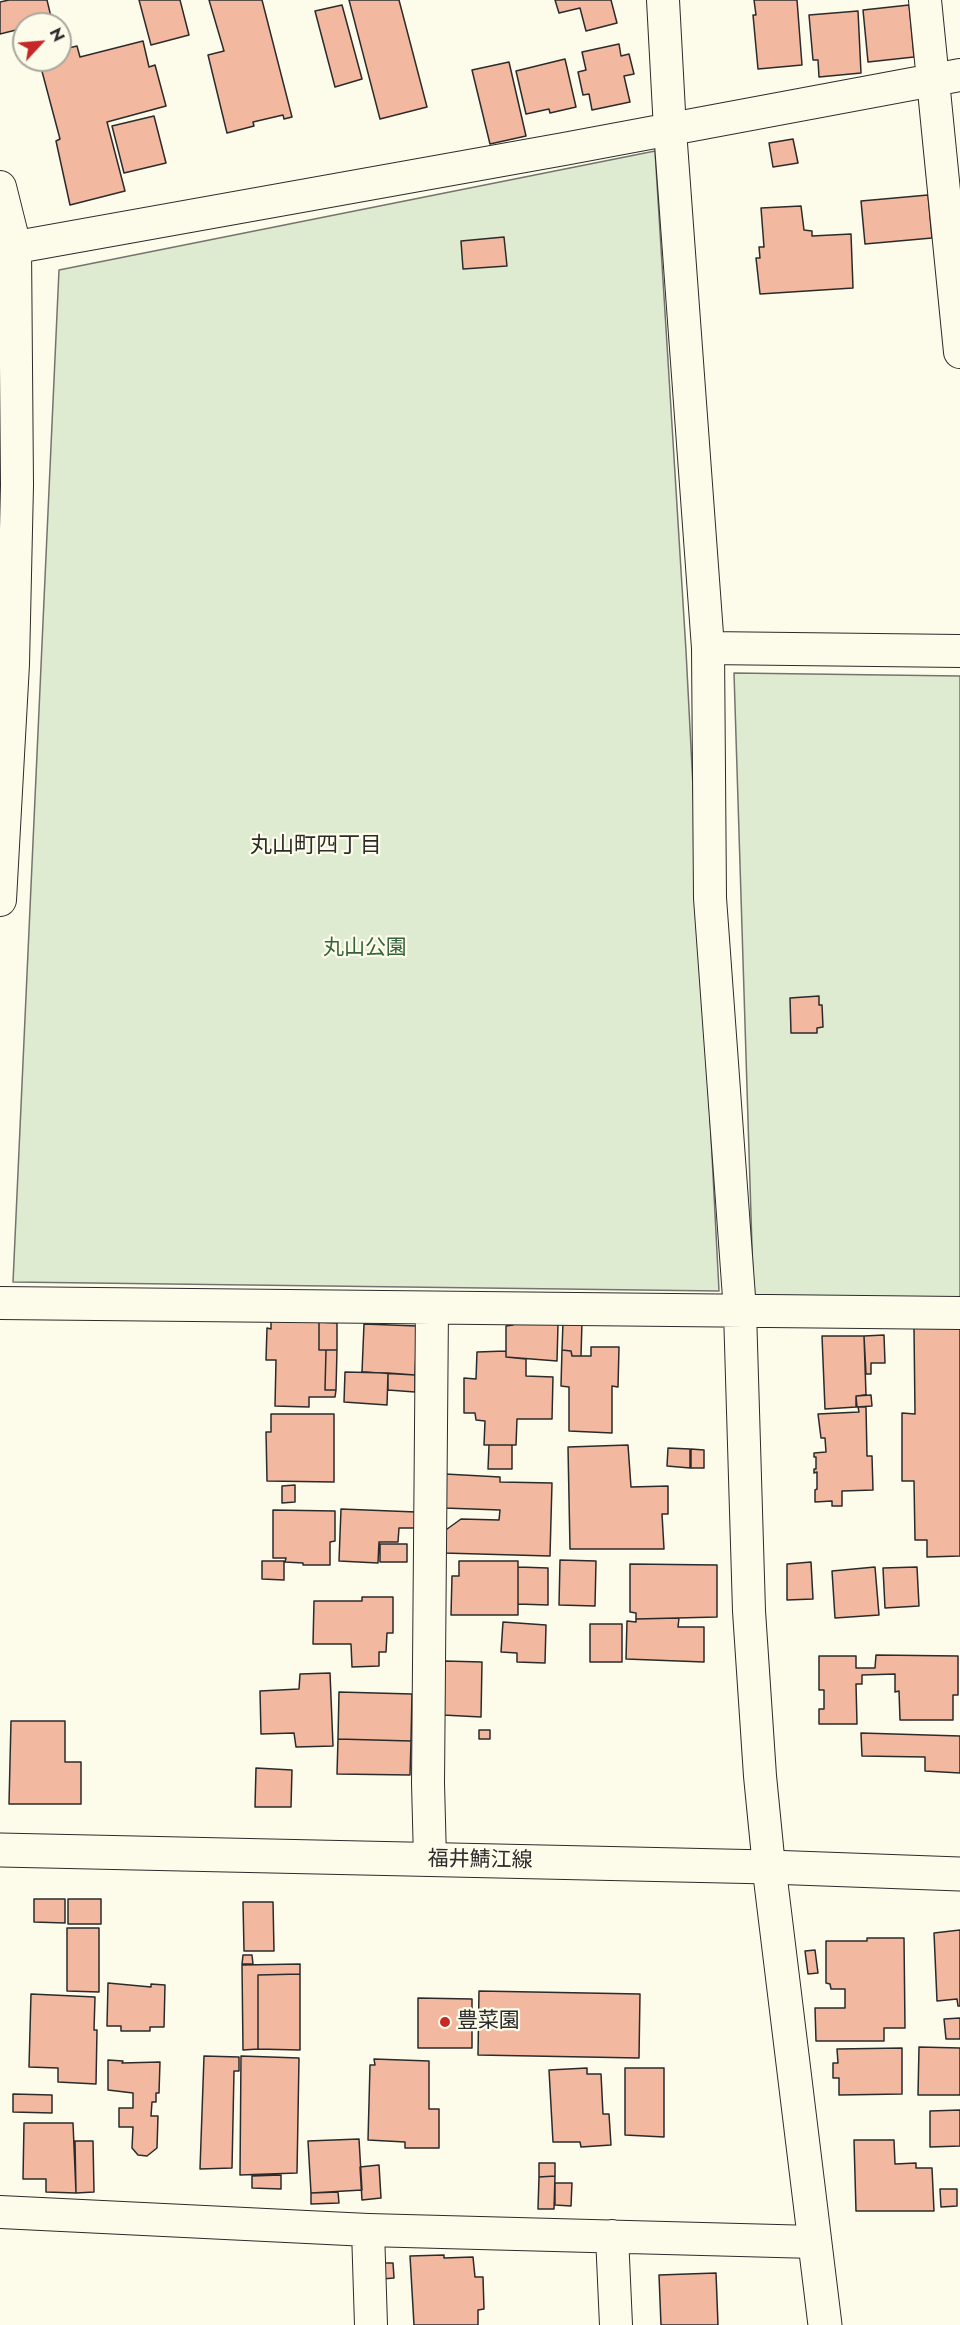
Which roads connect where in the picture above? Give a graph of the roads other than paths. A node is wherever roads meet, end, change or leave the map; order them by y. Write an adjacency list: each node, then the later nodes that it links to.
1 (663, 0): 4 (street)
2 (925, 0): 3 (street)
3 (946, 77): 4 (street); 7 (street)
4 (670, 130): 6 (street); 8 (street)
5 (0, 187): 6 (street)
6 (8, 248): 10 (street)
7 (960, 352)
8 (708, 648): 9 (street); 14 (street)
9 (960, 651)
10 (7, 664): 11 (street)
11 (0, 900)
12 (0, 1303): 13 (street)
13 (432, 1308): 14 (street); 18 (street)
14 (740, 1311): 15 (street); 19 (street)
15 (960, 1313)
16 (0, 1850): 17 (street); 18 (main road, 福井鯖江線)
17 (0, 1857)
18 (430, 1860): 19 (main road, 福井鯖江線)
19 (769, 1867): 20 (main road, 福井鯖江線); 24 (main road)
20 (960, 1874)
21 (0, 2212): 22 (street)
22 (368, 2230): 23 (street); 25 (street)
23 (612, 2236): 24 (street); 26 (street)
24 (814, 2242): 27 (main road)
25 (371, 2325)
26 (616, 2325)
27 (825, 2325)

